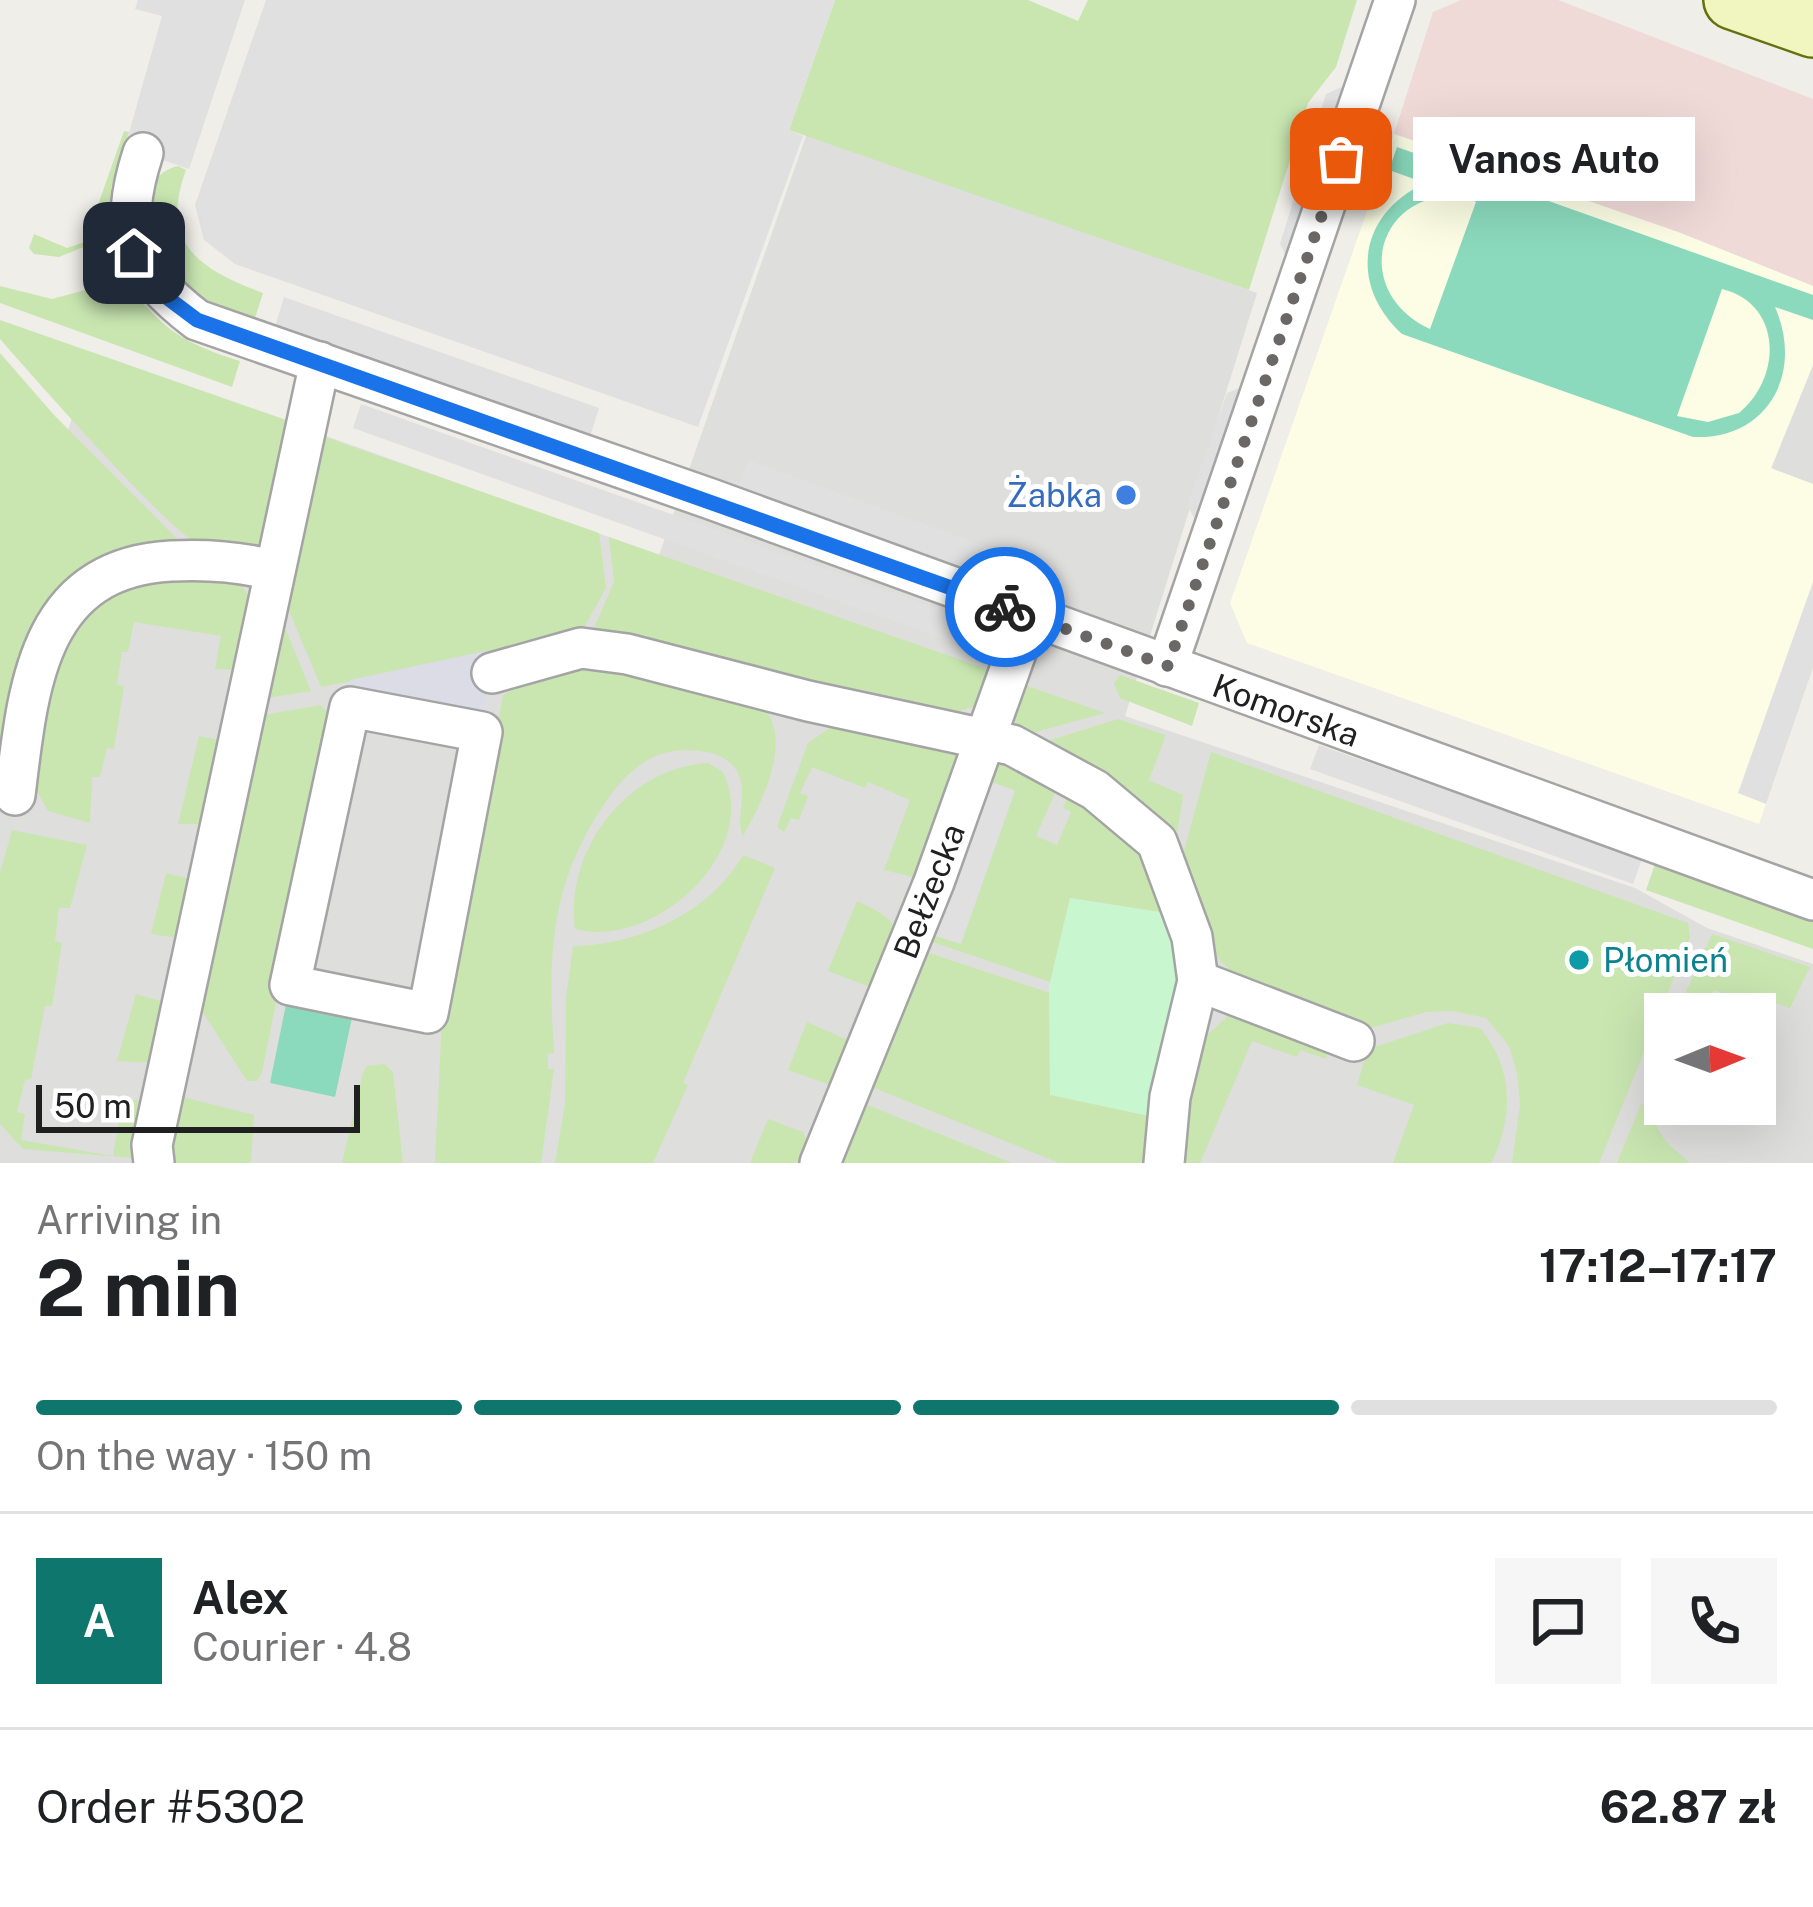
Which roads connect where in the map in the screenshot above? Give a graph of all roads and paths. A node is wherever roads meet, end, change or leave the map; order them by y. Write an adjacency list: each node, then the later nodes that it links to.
1 (1395, 0): 8 (street)
2 (1733, 0): 3 (street)
3 (1813, 28)
4 (143, 153): 5 (street, Komorska)
5 (320, 362): 6 (street); 7 (street, Komorska)
6 (272, 570): 12 (street); 16 (street)
7 (1029, 616): 8 (street, Komorska); 11 (street, Bełżecka)
8 (1168, 666): 13 (street, Komorska)
9 (492, 673): 11 (street)
10 (482, 732): 10 (street)
11 (985, 740): 14 (street); 17 (street, Bełżecka)
12 (15, 795)
13 (1813, 900)
14 (1198, 981): 15 (street); 18 (street)
15 (1354, 1041)
16 (154, 1163)
17 (820, 1163)
18 (1164, 1163)

